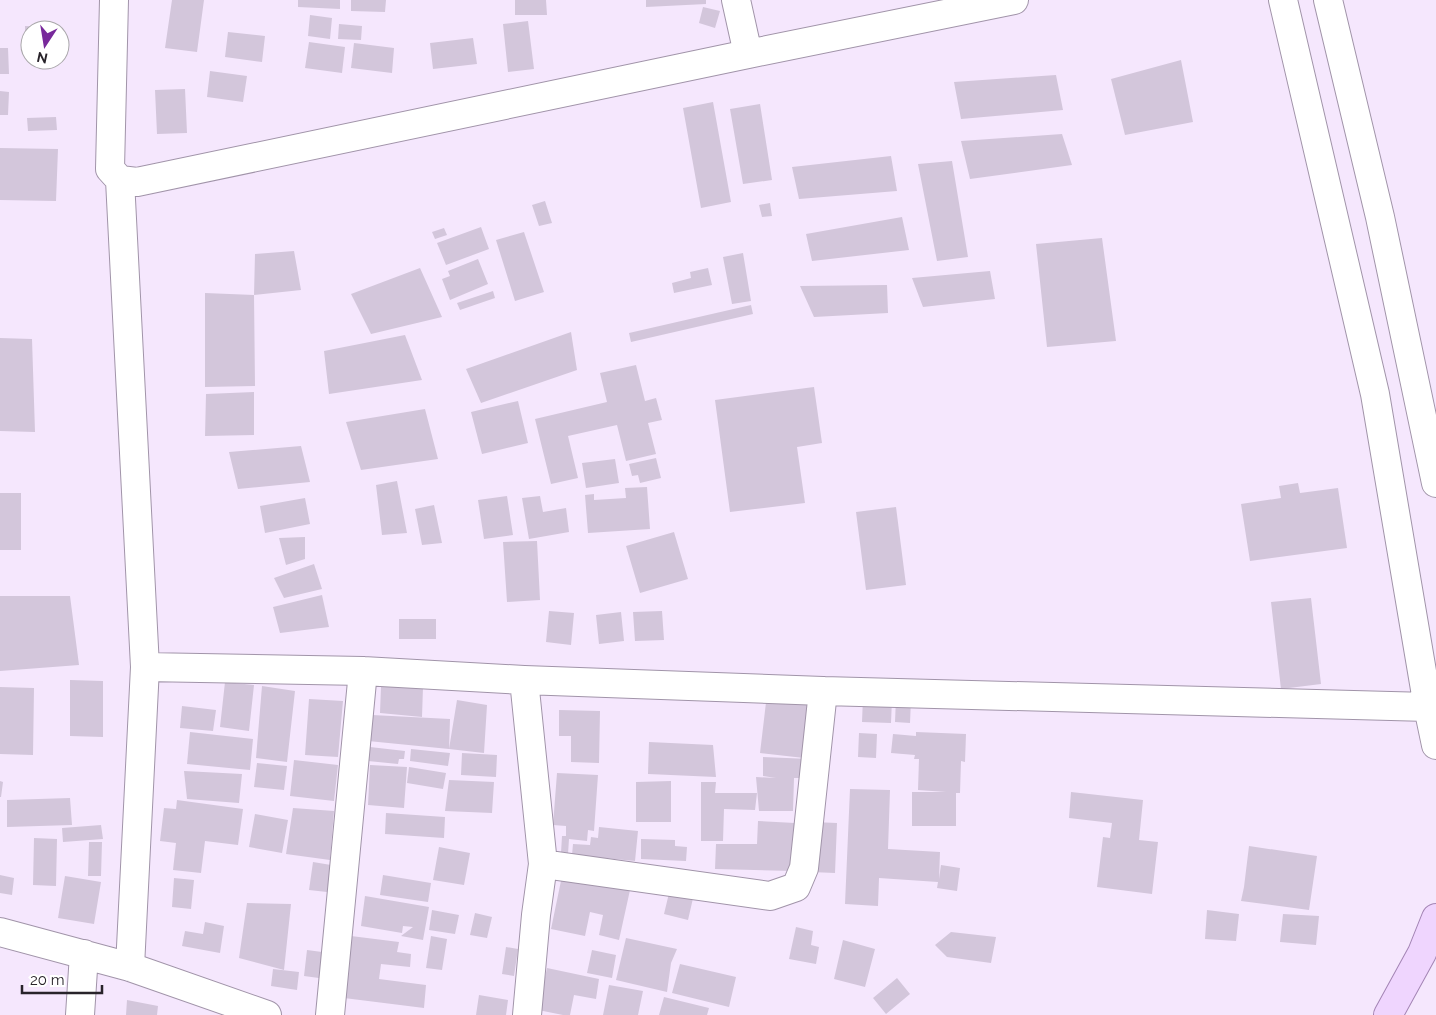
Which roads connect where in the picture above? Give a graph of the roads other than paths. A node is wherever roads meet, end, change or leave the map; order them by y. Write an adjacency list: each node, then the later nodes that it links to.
1 (114, 0): 7 (street)
2 (736, 0): 6 (street)
3 (1014, 0): 6 (street)
4 (1283, 0): 9 (street)
5 (1328, 0): 8 (street)
6 (748, 54): 7 (street)
7 (120, 180): 11 (street)
8 (1401, 317): 9 (street); 10 (street)
9 (1360, 329): 15 (street)
10 (1436, 483)
11 (144, 667): 12 (street); 21 (street)
12 (363, 671): 13 (street); 24 (street)
13 (524, 680): 14 (street); 17 (street)
14 (823, 692): 15 (street); 17 (street)
15 (1428, 707): 16 (street)
16 (1436, 744)
17 (543, 864): 25 (street)
18 (1436, 918): 26 (main road)
19 (0, 932): 20 (street)
20 (84, 954): 21 (street); 22 (street)
21 (130, 967): 23 (street)
22 (80, 1015)
23 (267, 1015)
24 (330, 1015)
25 (527, 1015)
26 (1388, 1015)

